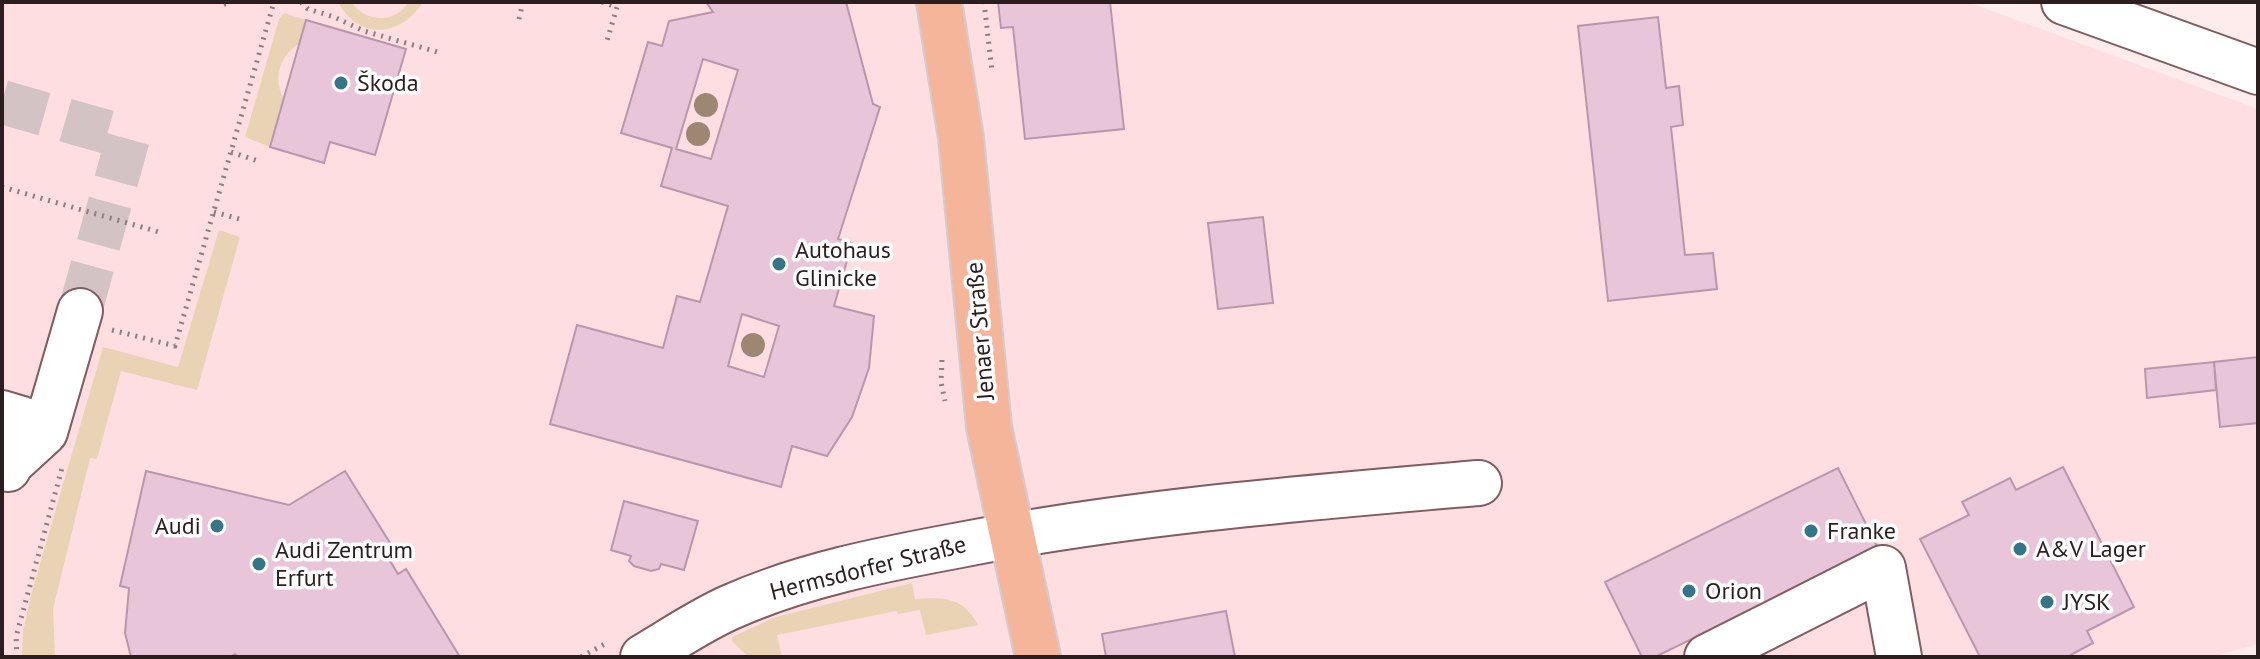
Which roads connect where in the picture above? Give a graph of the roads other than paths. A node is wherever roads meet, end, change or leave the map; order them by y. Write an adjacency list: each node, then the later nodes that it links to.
1 (939, 2): 8 (main road, Jenaer Straße)
2 (2064, 2): 3 (street)
3 (2258, 72)
4 (90, 319): 6 (street)
5 (2, 413): 6 (street)
6 (6, 478)
7 (1479, 483): 8 (street, Hermsdorfer Straße)
8 (1011, 535): 9 (street, Hermsdorfer Straße); 11 (main road, Jenaer Straße)
9 (688, 646): 10 (street, Hermsdorfer Straße)
10 (643, 657)
11 (1038, 657)
12 (1707, 657): 13 (street)
13 (1899, 657)

